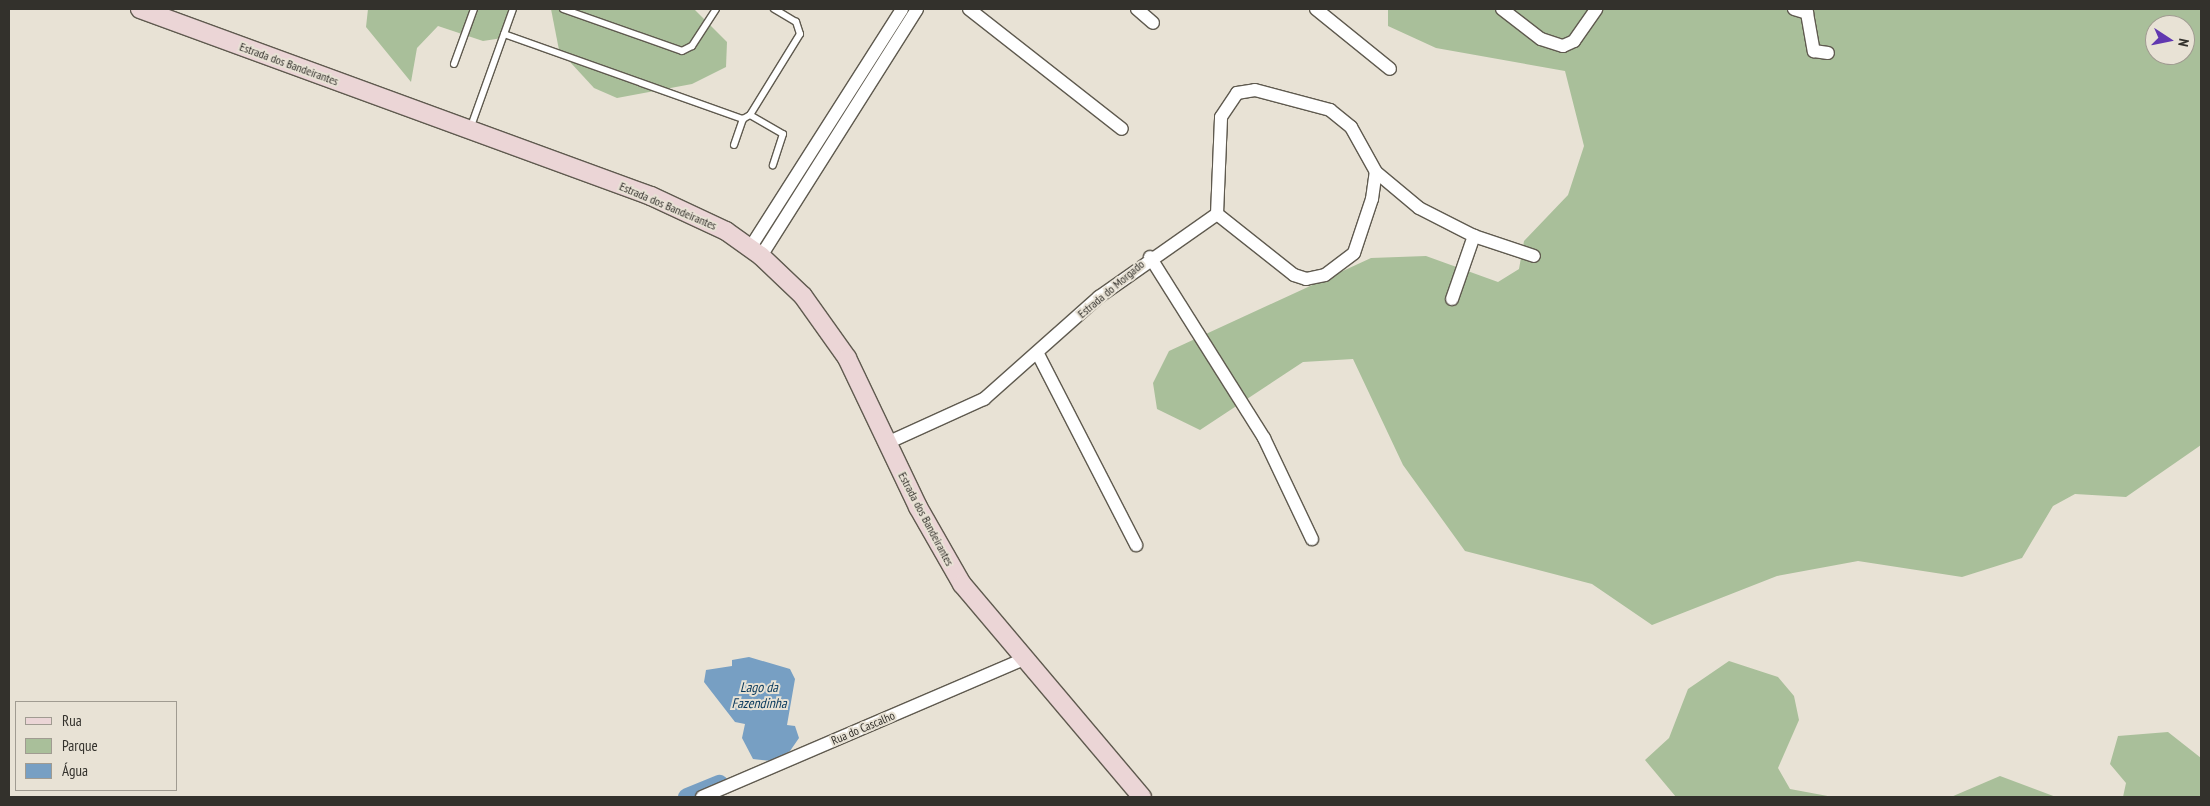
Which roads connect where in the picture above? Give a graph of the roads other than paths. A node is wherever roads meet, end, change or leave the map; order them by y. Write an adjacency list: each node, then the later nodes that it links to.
1 (474, 9): 18 (lane)
2 (513, 9): 16 (lane)
3 (563, 9): 4 (lane)
4 (716, 9)
5 (774, 9): 20 (lane)
6 (902, 9): 29 (street)
7 (917, 9): 29 (street)
8 (969, 9): 22 (street)
9 (1137, 9): 15 (street)
10 (1316, 9): 19 (street)
11 (1502, 9): 12 (street)
12 (1596, 9)
13 (1794, 9): 17 (street)
14 (146, 10): 23 (main road, Estrada dos Bandeirantes)
15 (1153, 23)
16 (504, 34): 21 (lane); 23 (lane)
17 (1828, 52)
18 (454, 64)
19 (1390, 69)
20 (750, 115): 21 (lane); 25 (lane)
21 (743, 119): 24 (lane)
22 (1122, 129)
23 (470, 130): 29 (main road, Estrada dos Bandeirantes)
24 (734, 145)
25 (773, 165)
26 (1376, 172): 27 (street); 27 (street); 28 (street)
27 (1217, 214): 31 (street, Estrada do Morgado)
28 (1474, 236): 30 (street); 32 (street)
29 (756, 252): 34 (main road, Estrada dos Bandeirantes)
30 (1534, 256)
31 (1150, 257): 33 (street, Estrada do Morgado); 35 (street)
32 (1452, 299)
33 (1038, 354): 34 (street, Estrada do Morgado); 36 (street)
34 (887, 443): 37 (main road, Estrada dos Bandeirantes)
35 (1312, 539)
36 (1136, 545)
37 (1024, 659): 38 (street, Rua do Cascalho); 39 (main road, Estrada dos Bandeirantes)
38 (702, 797)
39 (1142, 797)

